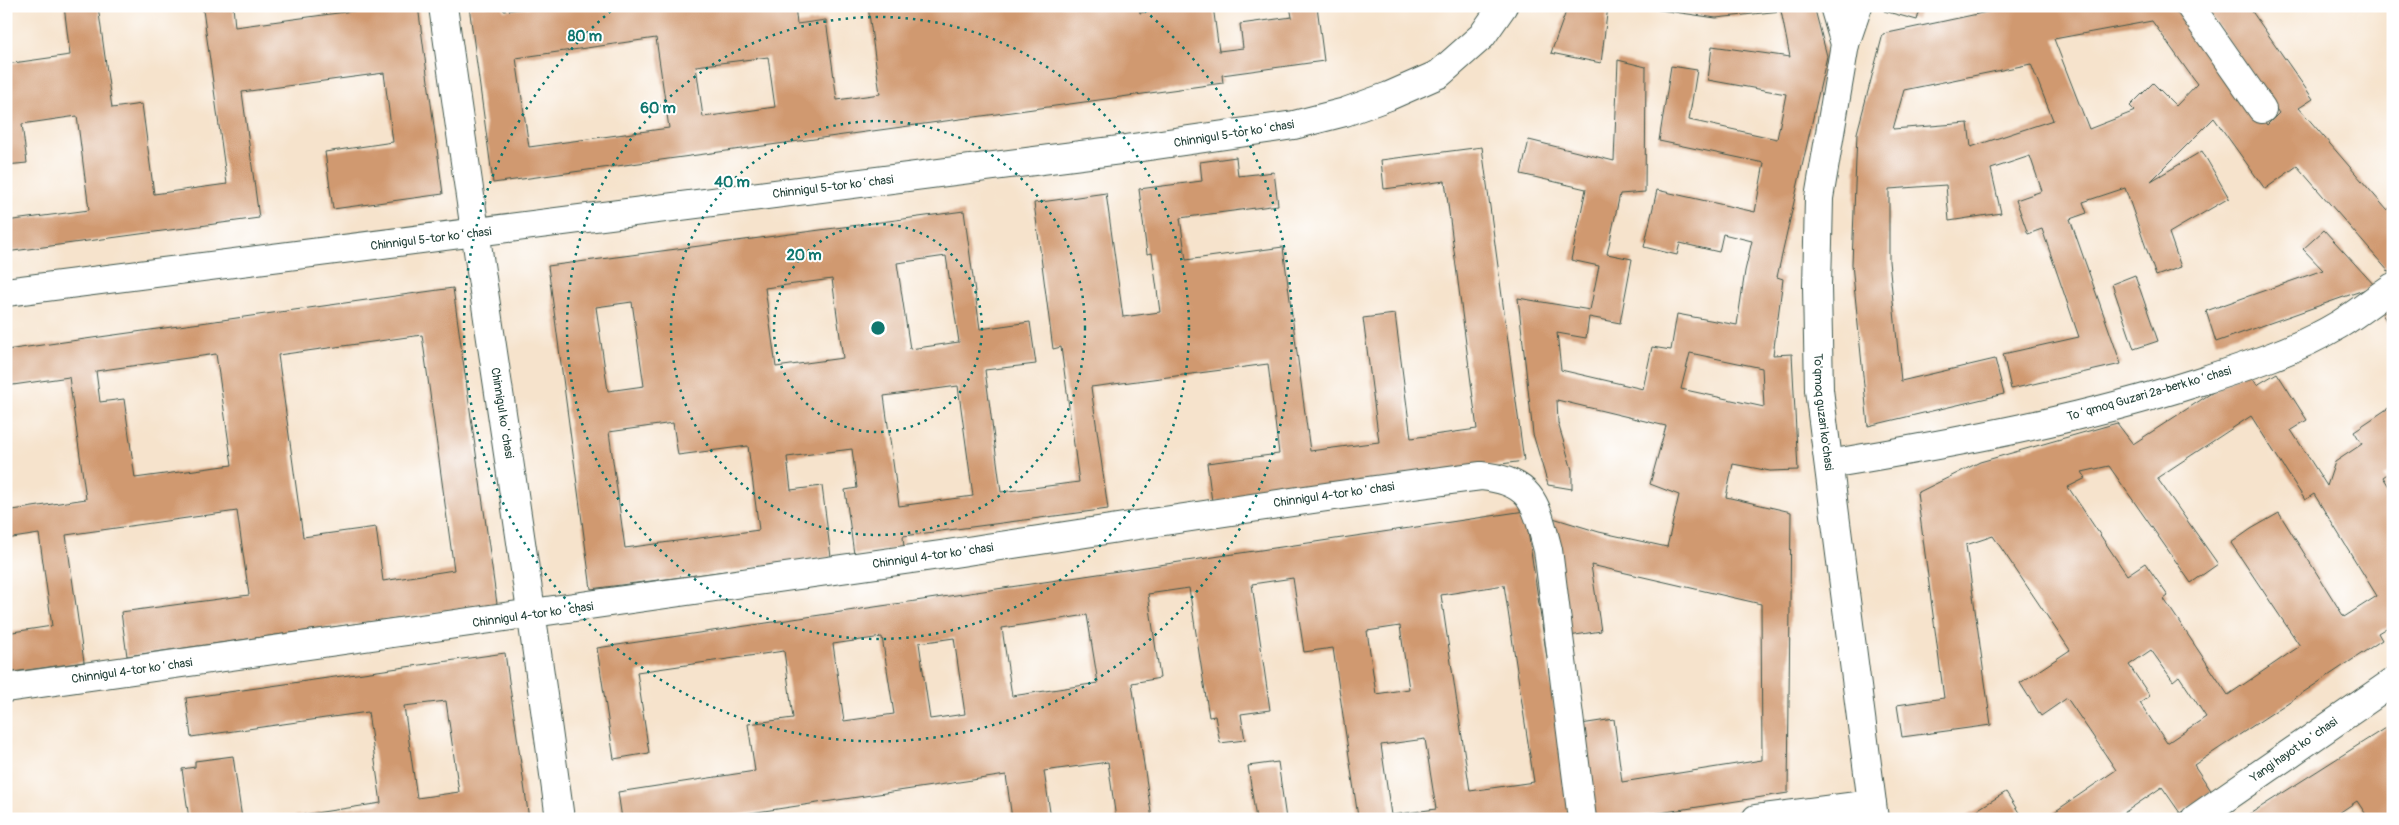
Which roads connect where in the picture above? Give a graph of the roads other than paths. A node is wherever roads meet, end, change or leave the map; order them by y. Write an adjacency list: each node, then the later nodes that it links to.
1 (443, 6): 8 (street, Chinnigul koʻchasi)
2 (1503, 6): 8 (street, Chinnigul 5-tor koʻchasi)
3 (1834, 6): 6 (street)
4 (1858, 6): 6 (street, To'qmoq guzari ko'chasi)
5 (2190, 6): 7 (street)
6 (1845, 44): 11 (street, To'qmoq guzari ko'chasi)
7 (2262, 110)
8 (474, 234): 10 (street, Chinnigul 5-tor koʻchasi); 12 (street, Chinnigul koʻchasi)
9 (2393, 287): 11 (street, Toʻqmoq Guzari 2a-berk koʻchasi)
10 (6, 292)
11 (1829, 464): 15 (street, To'qmoq guzari ko'chasi)
12 (533, 615): 14 (street, Chinnigul 4-tor koʻchasi); 16 (street, Chinnigul koʻchasi); 17 (street, Chinnigul 4-tor koʻchasi)
13 (2393, 682): 19 (street, Yangi hayot koʻchasi)
14 (6, 688)
15 (1873, 811): 18 (street)
16 (560, 819)
17 (1582, 819)
18 (1756, 819)
19 (2195, 819)

